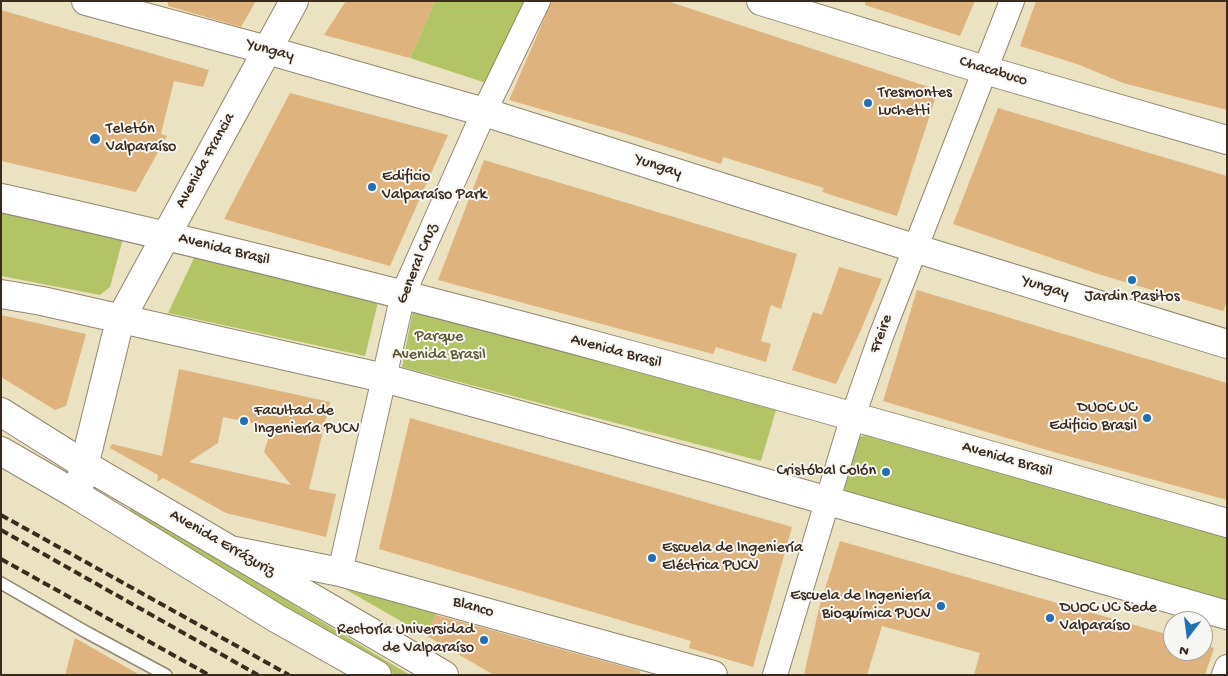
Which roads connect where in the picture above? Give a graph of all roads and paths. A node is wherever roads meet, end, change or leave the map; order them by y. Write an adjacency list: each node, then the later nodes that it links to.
1 (86, 1): 6 (main road, Yungay)
2 (294, 1): 6 (main road, Avenida Francia)
3 (538, 1): 8 (street, General Cruz)
4 (761, 1): 7 (main road, Chacabuco)
5 (1012, 1): 7 (street, Freire)
6 (267, 50): 8 (main road, Yungay); 11 (main road, Avenida Francia)
7 (985, 70): 9 (main road, Chacabuco); 12 (street, Freire)
8 (484, 112): 12 (main road, Yungay); 14 (street, General Cruz)
9 (1227, 140)
10 (1, 198): 11 (main road, Avenida Brasil)
11 (166, 235): 14 (main road, Avenida Brasil); 15 (main road, Avenida Francia)
12 (914, 248): 16 (main road, Yungay); 19 (street, Freire)
13 (1, 294): 15 (main road)
14 (403, 294): 17 (street, General Cruz); 19 (main road, Avenida Brasil)
15 (120, 320): 17 (main road); 21 (main road, Avenida Francia)
16 (1227, 344)
17 (384, 378): 23 (main road); 26 (street, General Cruz)
18 (1, 412): 21 (main road, Avenida Errázuriz)
19 (853, 416): 23 (street, Freire); 24 (main road, Avenida Brasil)
20 (1, 451): 22 (main road, Avenida Errázuriz)
21 (85, 464): 22 (main road, Avenida Francia); 25 (main road, Avenida Errázuriz)
22 (77, 495): 31 (main road, Avenida Errázuriz)
23 (828, 501): 28 (main road); 34 (street, Freire)
24 (1227, 523)
25 (232, 550): 26 (main road, Blanco); 32 (main road, Avenida Errázuriz)
26 (340, 572): 33 (main road, Blanco)
27 (1, 583): 30 (lane)
28 (1227, 615)
29 (1227, 667): 35 (street)
30 (166, 675)
31 (377, 675)
32 (444, 675)
33 (713, 675)
34 (775, 675)
35 (1224, 675)

